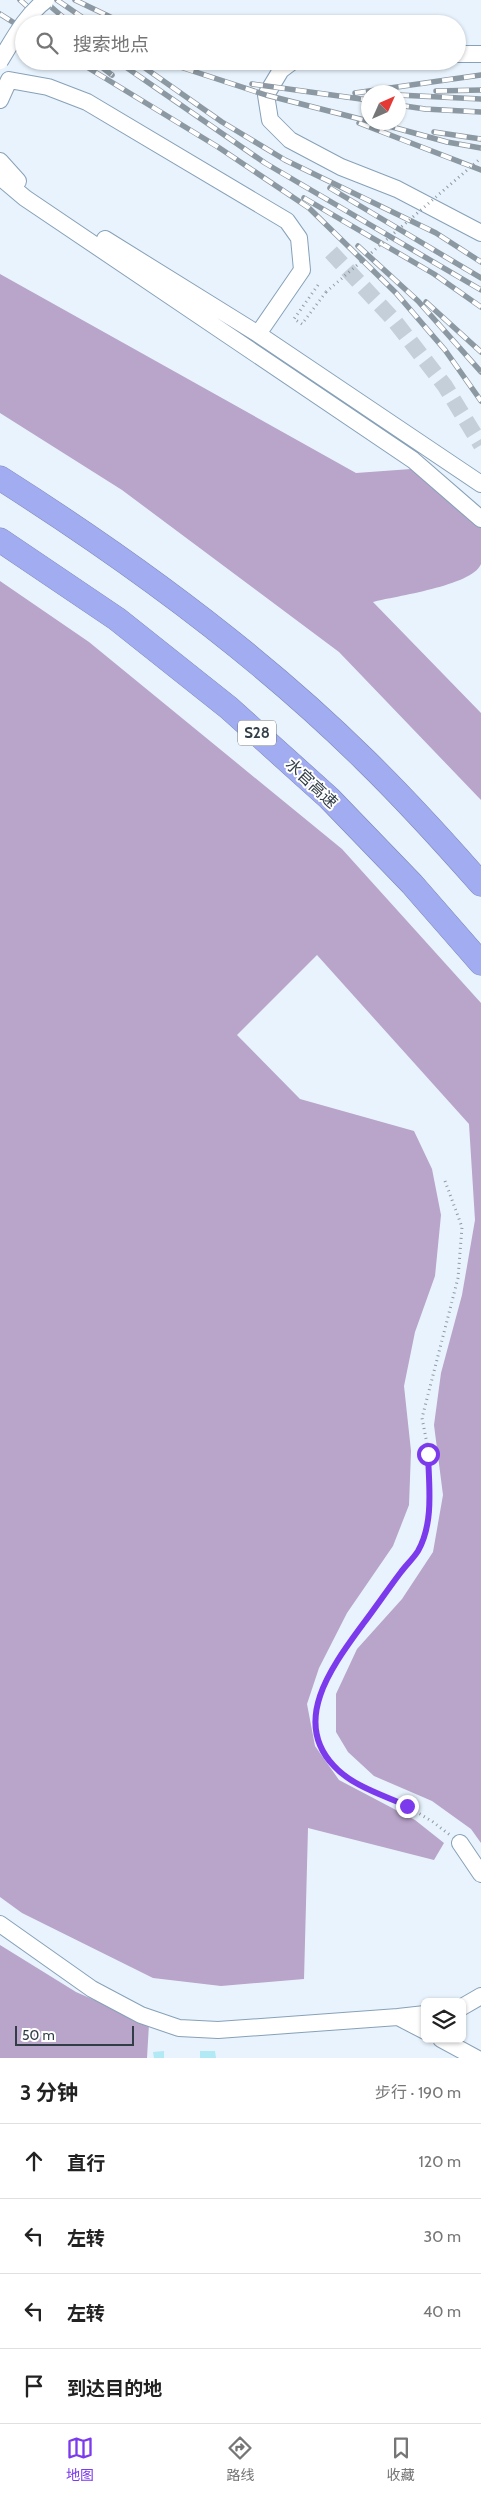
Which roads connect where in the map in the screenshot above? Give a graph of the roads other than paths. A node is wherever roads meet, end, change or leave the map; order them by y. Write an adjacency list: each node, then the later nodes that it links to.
1 (46, 0): 2 (lane, bridge)
2 (30, 15)
3 (15, 37): 6 (lane, bridge)
4 (466, 54): 5 (lane)
5 (481, 54)
6 (0, 61)
7 (281, 70): 11 (lane)
8 (0, 100): 12 (lane)
9 (0, 161): 12 (lane)
10 (0, 177): 15 (lane)
11 (481, 233)
12 (258, 334): 14 (lane)
13 (0, 478): 17 (highway)
14 (481, 484)
15 (481, 518)
16 (0, 540): 18 (highway, 水官高速 / S28)
17 (481, 884)
18 (481, 963)
19 (460, 1843): 20 (lane)
20 (481, 1874)
21 (0, 1924): 25 (lane)
22 (481, 1996): 23 (lane)
23 (466, 2005)
24 (421, 2014): 25 (lane)
25 (398, 2017): 26 (lane)
26 (421, 2029)
27 (448, 2043): 28 (lane)
28 (476, 2058)

